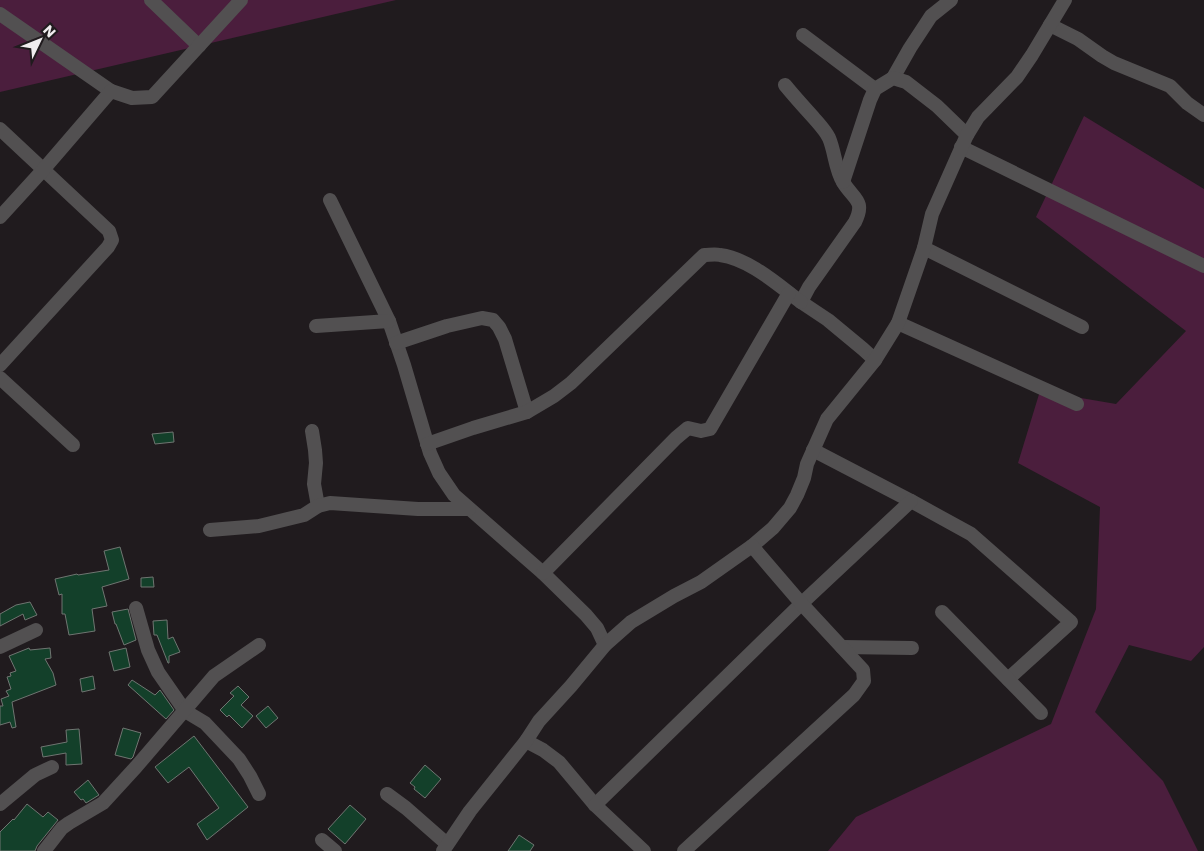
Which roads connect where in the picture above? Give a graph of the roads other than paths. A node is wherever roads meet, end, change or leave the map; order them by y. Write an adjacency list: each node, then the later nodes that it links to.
1 (151, 0): 8 (street)
2 (241, 0): 8 (street)
3 (951, 0): 9 (street)
4 (1064, 0): 6 (street)
5 (0, 14): 12 (street)
6 (1050, 25): 13 (street); 15 (street)
7 (803, 35): 11 (street)
8 (199, 46): 12 (street)
9 (893, 78): 11 (street); 15 (street)
10 (785, 85): 17 (street)
11 (875, 89): 17 (street)
12 (111, 91): 16 (street)
13 (1204, 115)
14 (0, 129): 16 (street)
15 (964, 141): 20 (street); 21 (street)
16 (43, 170): 19 (street); 30 (street)
17 (843, 182): 23 (street)
18 (330, 200): 24 (street)
19 (0, 217)
20 (924, 248): 25 (street); 27 (street)
21 (1204, 266)
22 (788, 293): 23 (street); 33 (street); 43 (street)
23 (801, 302): 29 (street)
24 (389, 321): 26 (street); 28 (street)
25 (898, 323): 29 (street); 32 (street)
26 (316, 326)
27 (1082, 326)
28 (396, 343): 33 (street); 35 (street)
29 (875, 360): 37 (street)
30 (0, 365)
31 (0, 378): 36 (street)
32 (1077, 404)
33 (527, 412): 35 (street)
34 (312, 430): 39 (street)
35 (427, 444): 40 (street)
36 (73, 445)
37 (813, 450): 38 (street); 42 (street)
38 (911, 501): 44 (street); 53 (street)
39 (318, 506): 40 (street); 41 (street)
40 (470, 509): 43 (street)
41 (210, 530)
42 (752, 546): 44 (street); 49 (street)
43 (543, 574): 49 (street)
44 (802, 604): 51 (street); 61 (street)
45 (136, 608): 54 (street)
46 (942, 612): 53 (street)
47 (36, 630): 50 (street)
48 (259, 645): 54 (street)
49 (605, 645): 56 (street)
50 (0, 647)
51 (842, 647): 52 (street); 67 (street)
52 (912, 648)
53 (1008, 679): 55 (street)
54 (185, 710): 58 (street); 64 (street)
55 (1041, 713)
56 (526, 741): 61 (street); 63 (street)
57 (52, 766): 60 (street)
58 (259, 794)
59 (387, 794): 63 (street)
60 (1, 802)
61 (595, 805): 66 (street)
62 (322, 840): 65 (street)
63 (445, 848)
64 (44, 851)
65 (335, 851)
66 (644, 851)
67 (684, 851)

